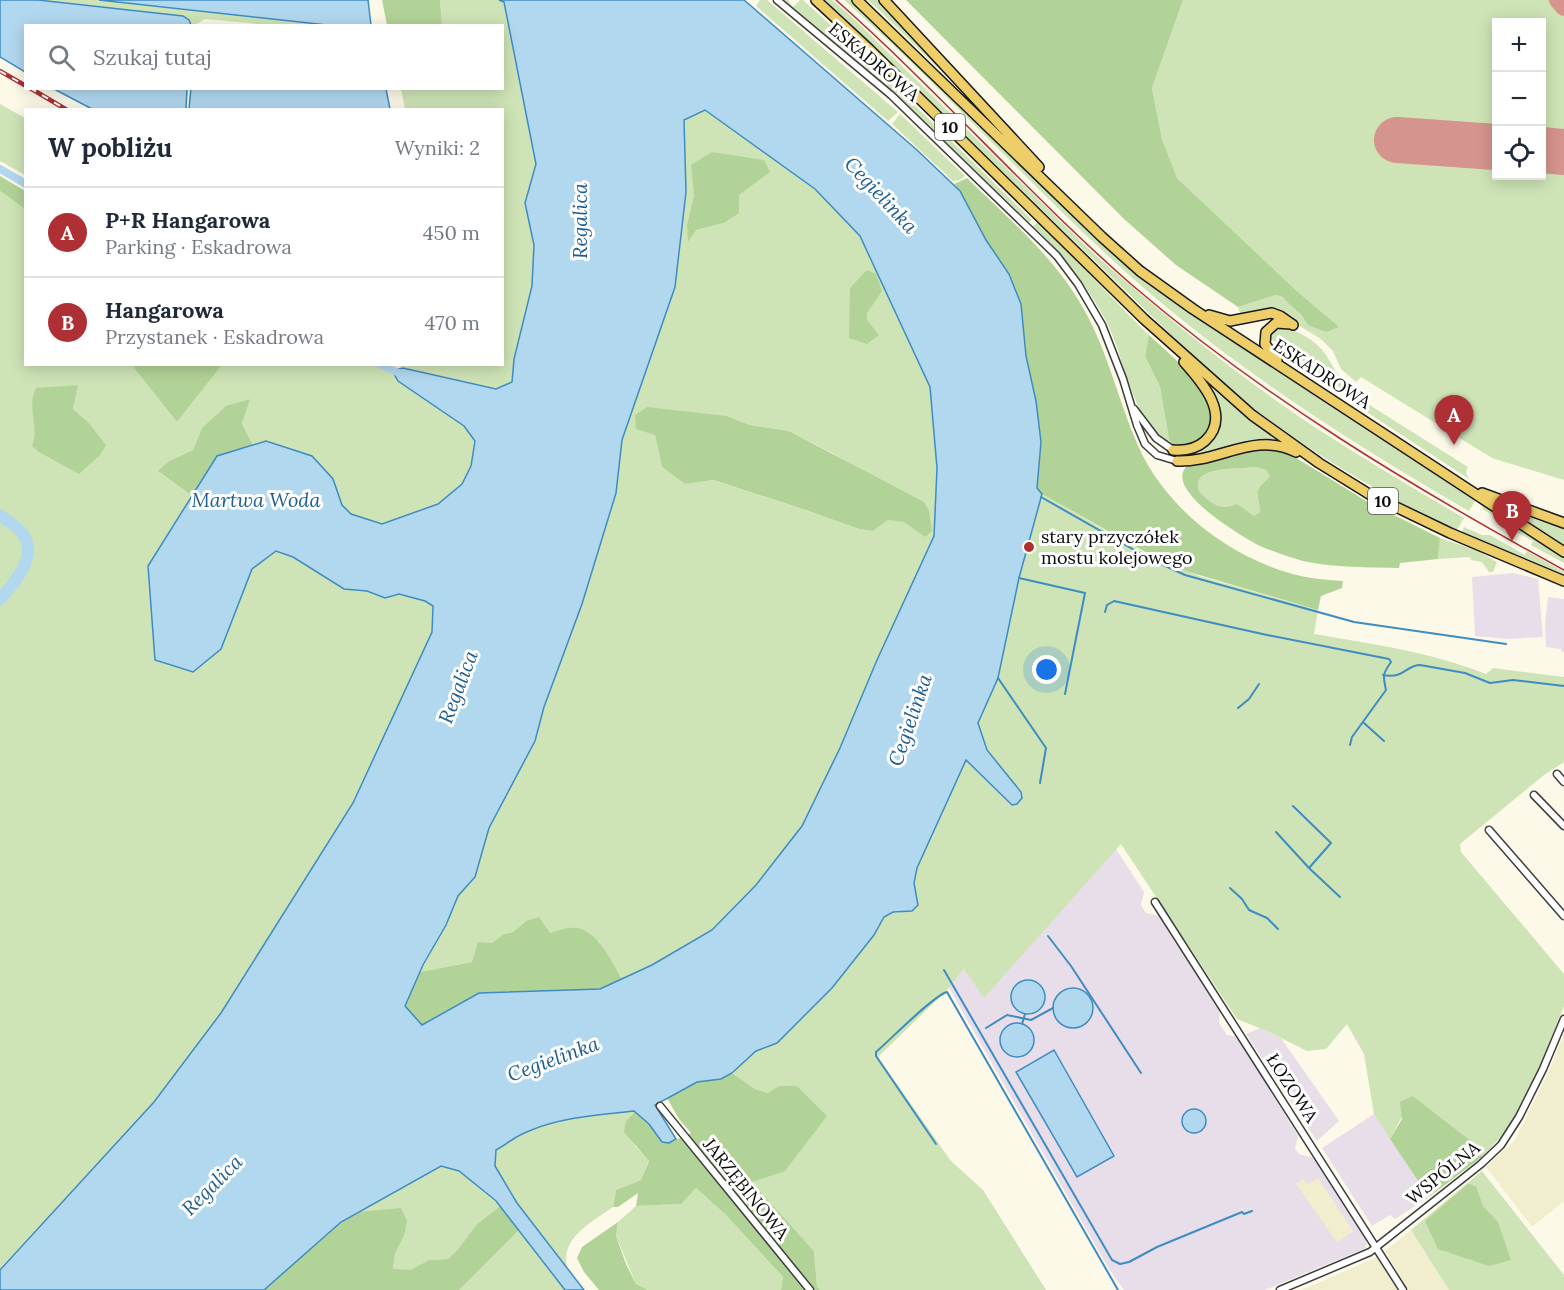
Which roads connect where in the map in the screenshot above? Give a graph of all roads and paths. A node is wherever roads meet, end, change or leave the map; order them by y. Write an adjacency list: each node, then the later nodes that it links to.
1 (777, 0): 9 (street, ESKADROWA)
2 (816, 0): 7 (main road, 10)
3 (857, 0): 5 (main road, 10)
4 (884, 0): 5 (main road)
5 (1073, 208): 6 (main road, ESKADROWA / 10)
6 (1193, 309): 8 (main road, ESKADROWA / 10); 8 (main road)
7 (1144, 319): 10 (main road); 12 (main road, 10)
8 (1285, 369): 13 (main road, ESKADROWA / 10)
9 (1133, 409): 10 (street, ESKADROWA); 11 (street, ESKADROWA)
10 (1173, 450)
11 (1177, 461): 12 (main road)
12 (1320, 463): 16 (main road, 10)
13 (1461, 483): 14 (main road); 15 (main road, ESKADROWA / 10)
14 (1564, 523)
15 (1564, 552)
16 (1564, 581)
17 (1557, 774): 18 (street)
18 (1564, 783)
19 (1534, 795): 20 (street)
20 (1564, 826)
21 (1489, 830): 23 (street)
22 (1155, 902): 26 (street, ŁOZOWA)
23 (1564, 916)
24 (1564, 1019): 26 (street, WSPÓLNA)
25 (660, 1106): 27 (street, JARZĘBINOWA)
26 (1377, 1247): 28 (street, WSPÓLNA); 29 (street, ŁOZOWA)
27 (810, 1290)
28 (1280, 1290)
29 (1403, 1290)

